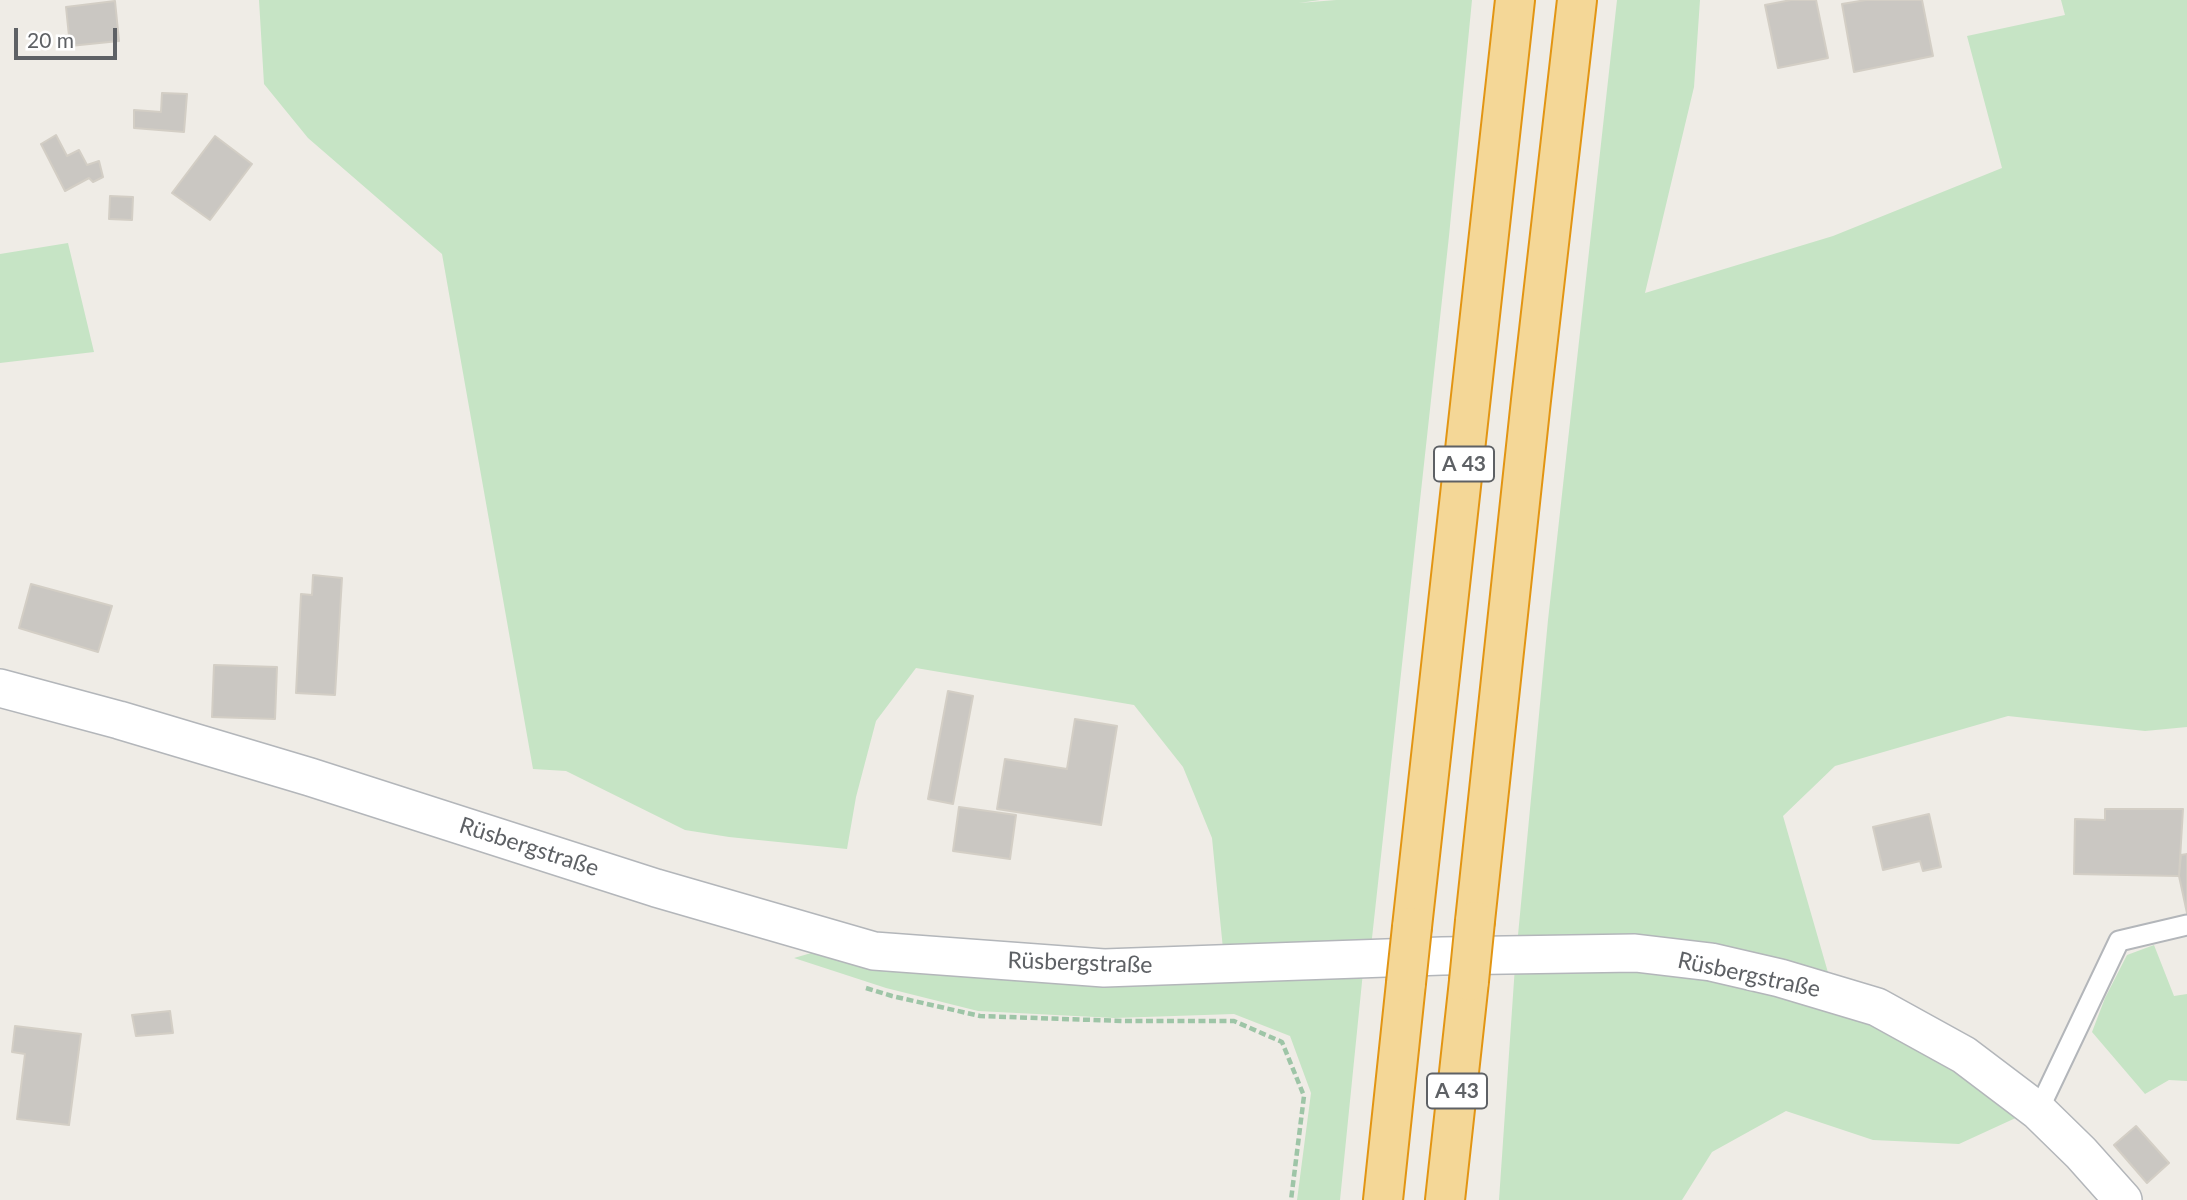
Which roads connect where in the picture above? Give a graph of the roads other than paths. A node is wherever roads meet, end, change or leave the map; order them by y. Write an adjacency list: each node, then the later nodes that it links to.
1 (1515, 0): 6 (highway, A 43, bridge)
2 (1577, 0): 7 (highway, A 43, bridge)
3 (0, 688): 5 (street, Rüsbergstraße)
4 (2187, 925): 5 (lane)
5 (2038, 1111): 8 (street, Rüsbergstraße)
6 (1383, 1200)
7 (1445, 1200)
8 (2123, 1200)

